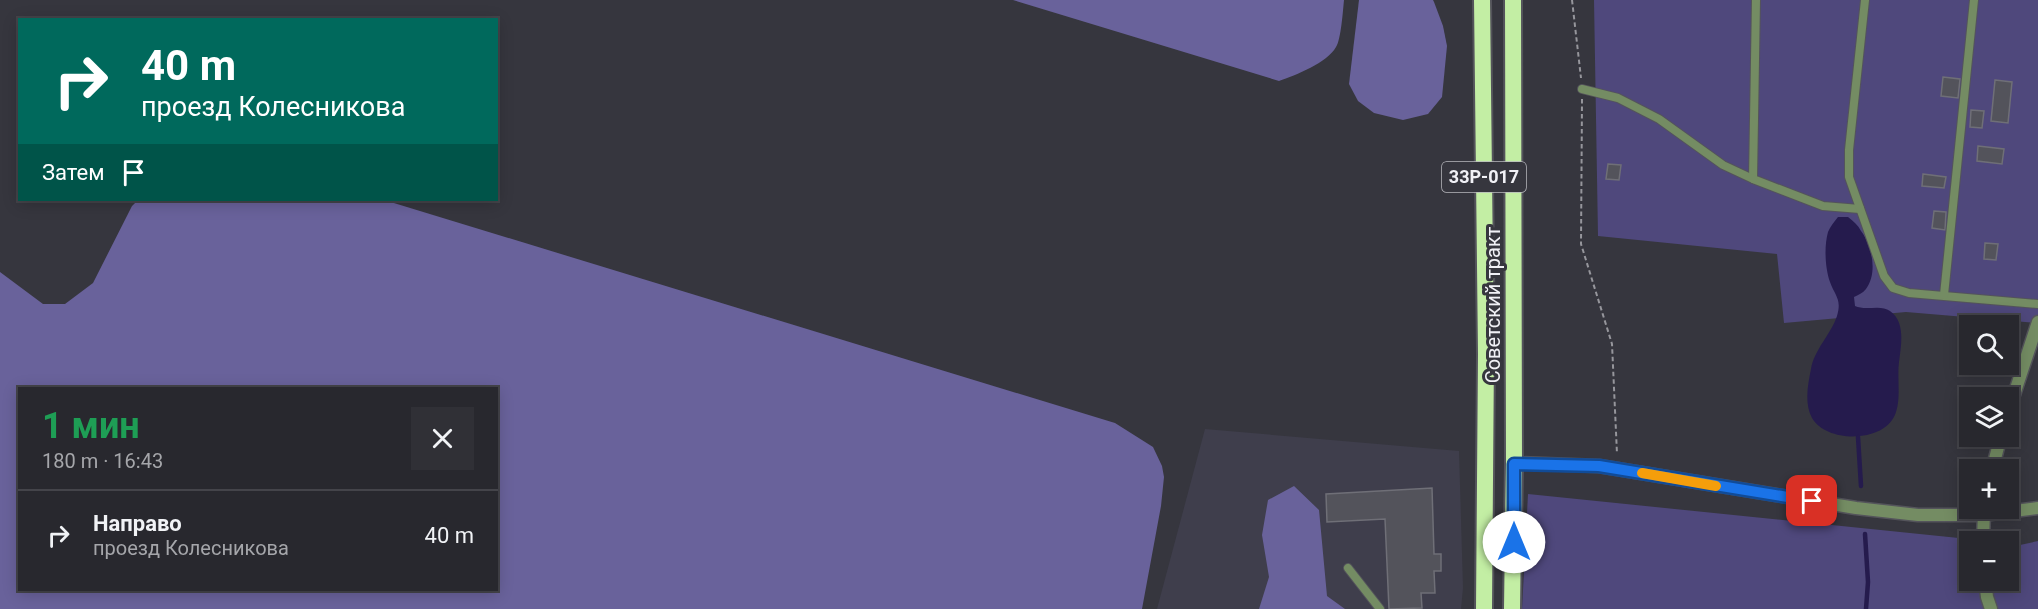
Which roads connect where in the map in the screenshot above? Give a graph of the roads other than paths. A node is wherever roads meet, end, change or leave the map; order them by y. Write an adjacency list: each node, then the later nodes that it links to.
1 (1482, 0): 13 (highway, Советский тракт / 33Р-017)
2 (1513, 0): 14 (highway, Советский тракт / 33Р-017)
3 (1756, 0): 7 (lane)
4 (1865, 0): 8 (lane)
5 (1974, 0): 9 (lane)
6 (1582, 89): 7 (lane)
7 (1753, 179): 8 (lane)
8 (1860, 209): 9 (lane)
9 (1944, 295): 10 (lane)
10 (2038, 304)
11 (2038, 322): 12 (street)
12 (2017, 387)
13 (1486, 462): 14 (highway); 21 (highway, Советский тракт / 33Р-017)
14 (1514, 464): 17 (street); 22 (highway, Советский тракт / 33Р-017)
15 (2038, 508): 16 (street)
16 (2019, 509)
17 (1959, 513)
18 (1348, 568): 20 (lane)
19 (1986, 591): 23 (street)
20 (1380, 609)
21 (1484, 609)
22 (1512, 609)
23 (1991, 609)

